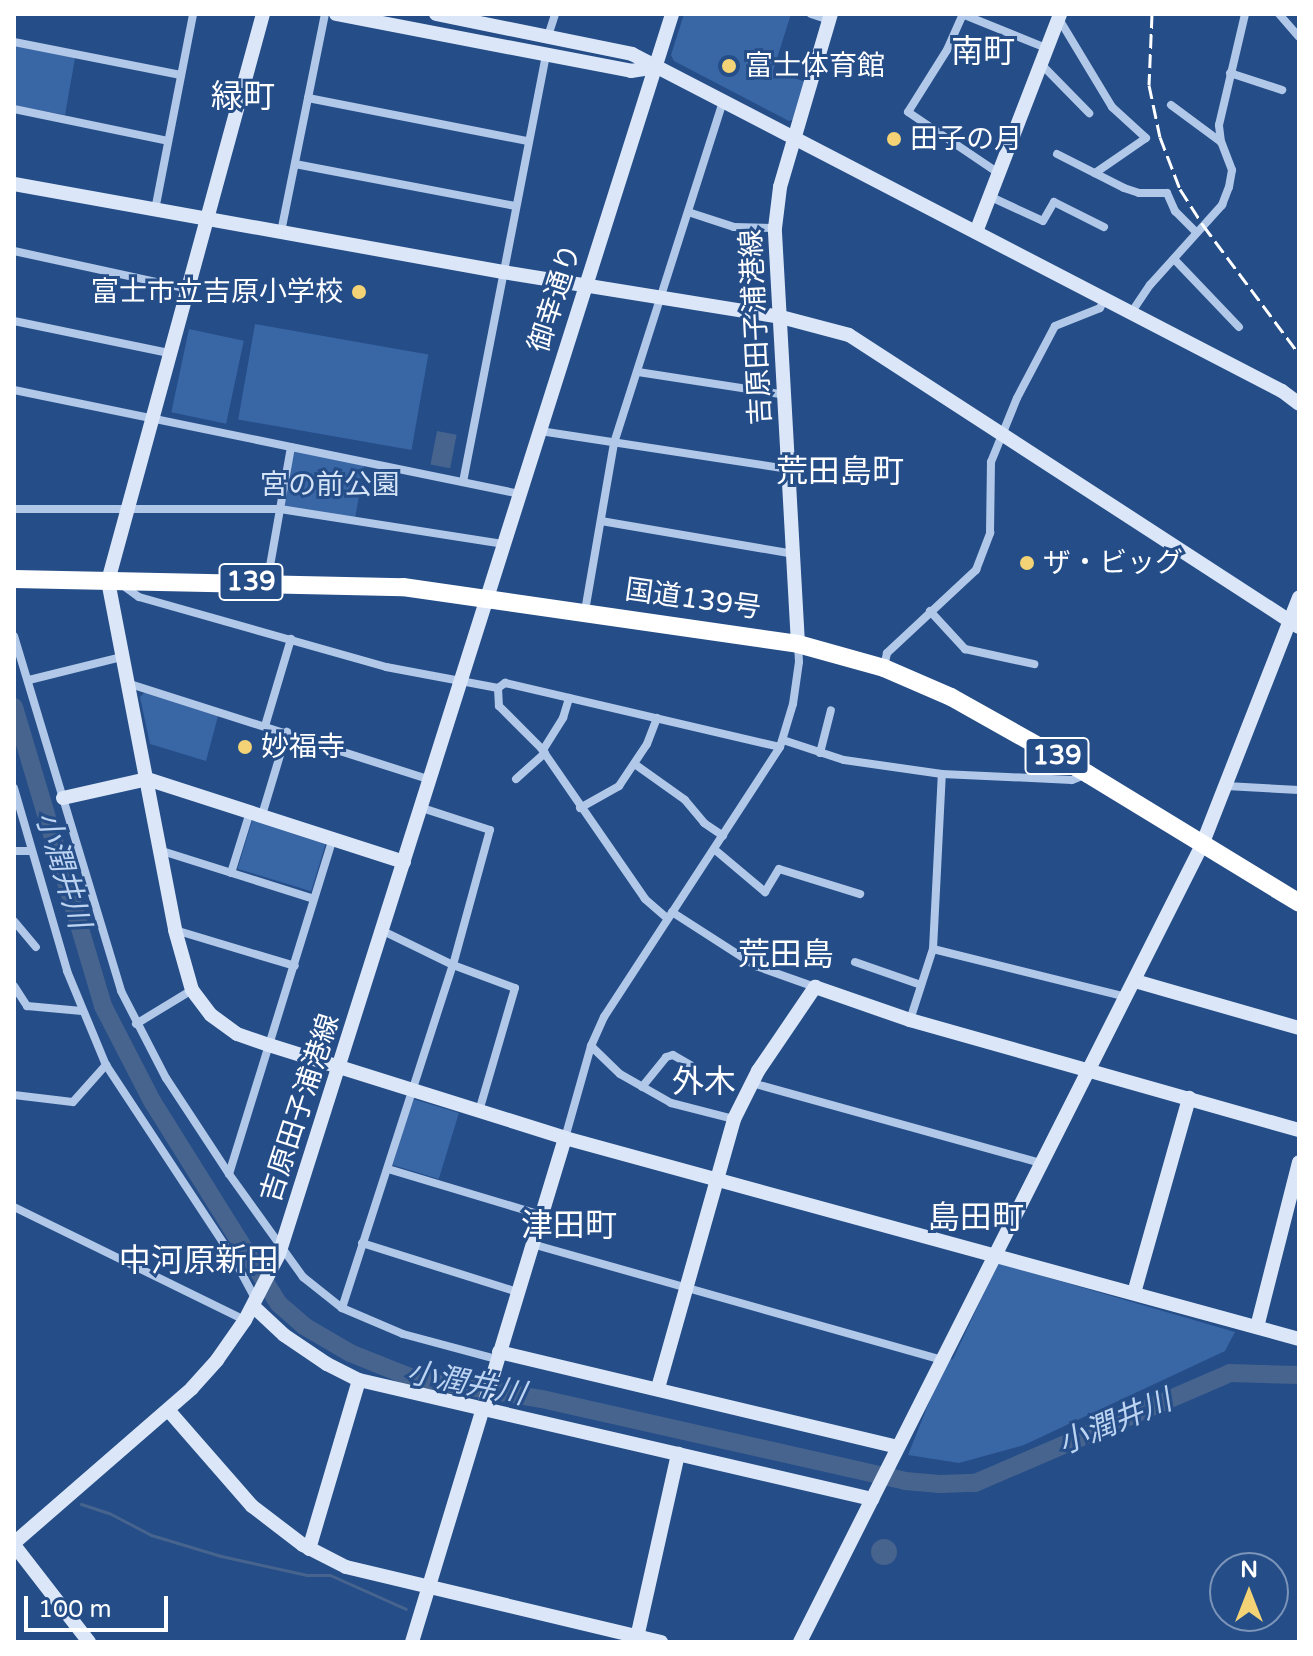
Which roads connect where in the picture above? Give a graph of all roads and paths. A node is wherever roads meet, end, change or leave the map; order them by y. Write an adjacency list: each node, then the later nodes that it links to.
1 (193, 14): 21 (street)
2 (263, 14): 41 (street)
3 (325, 14): 23 (street)
4 (336, 14): 17 (street)
5 (436, 14): 14 (street)
6 (555, 14): 14 (street)
7 (672, 14): 19 (street, 御幸通り)
8 (811, 14): 13 (street)
9 (963, 14): 18 (street); 35 (street)
10 (1245, 14): 20 (street)
11 (1279, 14): 15 (street)
12 (1059, 16): 18 (street); 34 (street)
13 (830, 17): 28 (street, 吉原田子浦港線)
14 (548, 36): 19 (street)
15 (1299, 37)
16 (14, 42): 21 (street)
17 (546, 55): 19 (street); 30 (street)
18 (1044, 56): 27 (street); 35 (street)
19 (655, 67): 24 (street); 50 (street, 御幸通り)
20 (1230, 73): 22 (street); 31 (street)
21 (181, 75): 29 (street)
22 (1282, 90)
23 (308, 98): 30 (street); 33 (street)
24 (723, 101): 28 (street); 40 (street)
25 (1171, 105): 31 (street)
26 (14, 109): 29 (street)
27 (1089, 113)
28 (795, 139): 43 (street, 吉原田子浦港線); 45 (street)
29 (168, 141): 39 (street)
30 (528, 141): 38 (street)
31 (1221, 142): 46 (street)
32 (1057, 154): 34 (street)
33 (295, 164): 38 (street); 44 (street)
34 (1095, 173): 46 (street)
35 (1000, 174): 37 (street)
36 (14, 184): 39 (street)
37 (991, 197): 42 (street); 45 (street)
38 (516, 206): 49 (street)
39 (155, 210): 41 (street)
40 (688, 212): 43 (street); 52 (street)
41 (206, 219): 44 (street); 51 (street)
42 (1104, 227)
43 (775, 228): 55 (street, 吉原田子浦港線)
44 (281, 232): 49 (street)
45 (976, 232): 53 (street)
46 (1196, 232): 48 (street)
47 (14, 251): 51 (street)
48 (1174, 259): 54 (street); 57 (street)
49 (503, 272): 50 (street); 69 (street)
50 (586, 286): 52 (street); 64 (street, 御幸通り)
51 (188, 289): 58 (street)
52 (662, 299): 55 (street); 59 (street)
53 (1104, 300): 54 (street); 65 (street)
54 (1130, 314): 62 (street)
55 (781, 317): 61 (street, 吉原田子浦港線); 65 (street)
56 (14, 321): 58 (street)
57 (1239, 327)
58 (169, 353): 63 (street)
59 (638, 372): 61 (street); 66 (street)
60 (14, 390): 63 (street)
61 (786, 395): 68 (street, 吉原田子浦港線)
62 (1299, 404)
63 (151, 419): 67 (street); 71 (street)
64 (540, 431): 66 (street); 70 (street, 御幸通り)
65 (1002, 433): 83 (street); 84 (street)
66 (614, 443): 68 (street); 74 (street)
67 (291, 447): 69 (street); 73 (street)
68 (790, 469): 76 (street, 吉原田子浦港線)
69 (463, 482): 70 (street)
70 (520, 494): 75 (street, 御幸通り)
71 (127, 506): 72 (street); 73 (street); 78 (street)
72 (14, 509)
73 (280, 509): 75 (street); 79 (street)
74 (601, 521): 76 (street); 82 (street)
75 (504, 544): 81 (street, 御幸通り)
76 (794, 554): 87 (street, 吉原田子浦港線)
77 (14, 579): 78 (highway, 国道139号 / 139)
78 (113, 581): 79 (highway, 国道139号 / 139); 86 (street); 88 (street)
79 (267, 583): 81 (highway, 国道139号 / 139)
80 (1299, 597): 84 (street)
81 (487, 598): 82 (highway, 国道139号 / 139); 92 (street, 吉原田子浦港線)
82 (585, 611): 87 (highway, 国道139号 / 139)
83 (930, 611): 89 (street); 90 (street)
84 (1294, 624): 109 (street)
85 (14, 636): 91 (street)
86 (291, 639): 92 (street); 98 (street)
87 (798, 644): 90 (highway, 国道139号 / 139); 100 (street)
88 (125, 656): 91 (street); 93 (street)
89 (1034, 664)
90 (884, 668): 105 (highway, 国道139号 / 139)
91 (29, 680): 112 (street)
92 (461, 681): 94 (street); 108 (street, 吉原田子浦港線)
93 (130, 684): 98 (street); 106 (street)
94 (498, 688): 95 (street); 101 (street)
95 (569, 698): 97 (street); 101 (street)
96 (831, 710): 102 (street)
97 (657, 718): 100 (street); 103 (street)
98 (265, 726): 99 (street)
99 (287, 732): 108 (street); 115 (street)
100 (782, 744): 102 (street); 116 (street)
101 (544, 751): 107 (street); 114 (street)
102 (820, 753): 104 (street)
103 (636, 765): 114 (street); 116 (street)
104 (942, 774): 105 (street); 133 (street)
105 (1088, 774): 118 (highway, 国道139号 / 139)
106 (147, 779): 112 (street); 115 (street); 122 (street)
107 (516, 779)
108 (430, 780): 113 (street, 吉原田子浦港線)
109 (1226, 786): 111 (street); 118 (street)
110 (14, 788): 121 (street)
111 (1299, 790)
112 (63, 798): 145 (street)
113 (422, 808): 123 (street, 吉原田子浦港線); 135 (street)
114 (580, 808): 128 (street)
115 (256, 814): 117 (street); 124 (street)
116 (723, 836): 119 (street)
117 (333, 837): 123 (street); 126 (street)
118 (1202, 845): 127 (highway, 国道139号 / 139); 137 (street)
119 (714, 849): 125 (street); 128 (street)
120 (14, 851): 121 (street)
121 (31, 851): 143 (street)
122 (162, 851): 124 (street); 130 (street)
123 (404, 862): 131 (street, 吉原田子浦港線)
124 (231, 873): 126 (street)
125 (860, 894)
126 (314, 899): 136 (street)
127 (1299, 903)
128 (670, 915): 140 (street); 148 (street)
129 (14, 921): 132 (street)
130 (175, 930): 136 (street); 141 (street)
131 (383, 931): 135 (street); 151 (street, 吉原田子浦港線)
132 (36, 947)
133 (933, 949): 138 (street); 142 (street)
134 (855, 962): 138 (street)
135 (453, 965): 155 (street); 158 (street)
136 (295, 966): 147 (street)
137 (1135, 981): 142 (street); 146 (street)
138 (921, 985): 144 (street)
139 (14, 986): 143 (street)
140 (815, 987): 144 (street); 153 (street)
141 (192, 990): 145 (street); 147 (street)
142 (1127, 997): 152 (street)
143 (82, 1011): 149 (street)
144 (910, 1020): 152 (street)
145 (136, 1024): 165 (street)
146 (1299, 1028)
147 (269, 1045): 151 (street); 165 (street)
148 (591, 1046): 154 (street); 161 (street)
149 (106, 1065): 156 (street); 176 (street)
150 (690, 1065): 154 (street)
151 (340, 1068): 155 (street); 171 (street, 吉原田子浦港線)
152 (1087, 1071): 157 (street); 163 (street)
153 (752, 1083): 159 (street); 163 (street)
154 (642, 1087): 159 (street)
155 (413, 1092): 158 (street); 164 (street)
156 (14, 1095)
157 (1189, 1098): 160 (street); 175 (street)
158 (479, 1111): 161 (street)
159 (734, 1119): 166 (street)
160 (1299, 1130)
161 (565, 1138): 166 (street); 168 (street)
162 (1299, 1162): 179 (street)
163 (1041, 1163): 172 (street)
164 (388, 1169): 168 (street); 169 (street)
165 (229, 1174): 171 (street)
166 (717, 1180): 172 (street); 173 (street)
167 (14, 1207): 178 (street)
168 (541, 1215): 170 (street)
169 (362, 1243): 174 (street); 177 (street)
170 (532, 1244): 173 (street); 174 (street)
171 (281, 1251): 176 (street, 吉原田子浦港線); 177 (street)
172 (994, 1256): 175 (street); 182 (street)
173 (684, 1288): 182 (street); 184 (street)
174 (517, 1292): 181 (street)
175 (1134, 1293): 179 (street)
176 (256, 1301): 178 (street, 吉原田子浦港線); 183 (street)
177 (342, 1308): 181 (street)
178 (245, 1320): 186 (street, 吉原田子浦港線)
179 (1257, 1327): 180 (street)
180 (1299, 1339)
181 (498, 1356): 184 (street); 185 (street)
182 (941, 1360): 187 (street)
183 (359, 1380): 185 (street); 191 (street)
184 (658, 1388): 187 (street)
185 (481, 1408): 188 (street); 192 (street)
186 (169, 1411): 190 (street, 吉原田子浦港線); 191 (street)
187 (896, 1450): 189 (street)
188 (678, 1454): 189 (street); 193 (street)
189 (874, 1495): 197 (street)
190 (14, 1544): 194 (street, 吉原田子浦港線)
191 (309, 1549): 192 (street)
192 (427, 1585): 193 (street); 195 (street)
193 (636, 1639): 196 (street)
194 (89, 1642)
195 (412, 1642)
196 (661, 1642)
197 (800, 1642)

